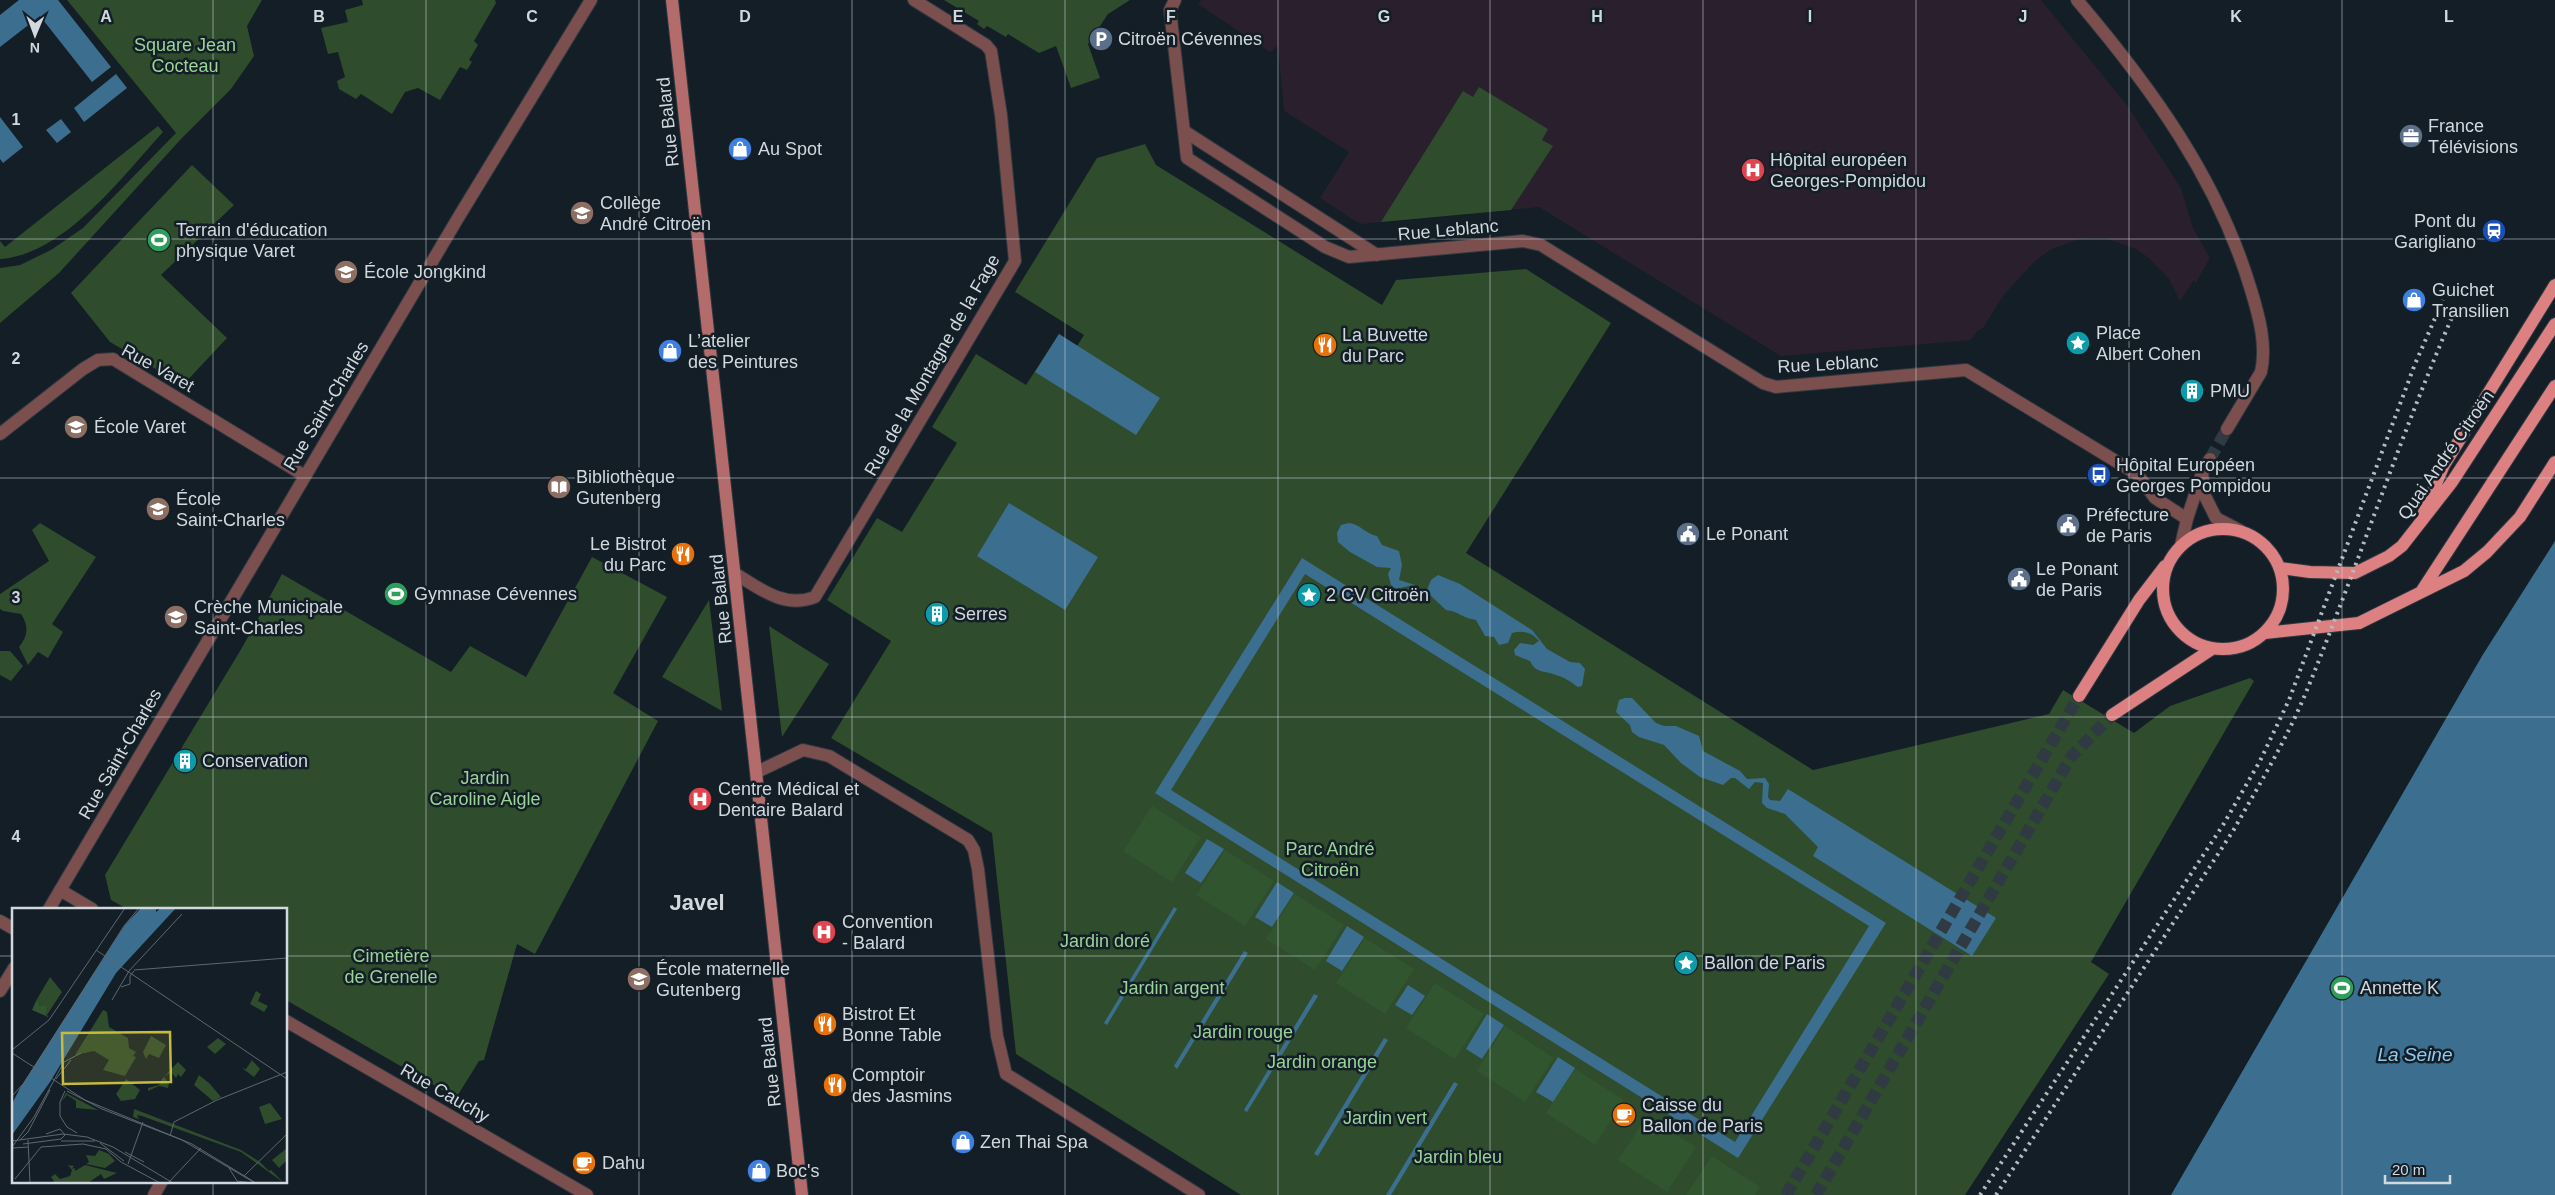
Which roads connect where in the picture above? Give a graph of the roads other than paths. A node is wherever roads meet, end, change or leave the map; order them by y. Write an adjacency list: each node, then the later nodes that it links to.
1 (591, 0): 16 (street, Rue Saint-Charles)
2 (672, 0): 23 (street, Rue Balard)
3 (914, 0): 23 (street, Rue de la Montagne de la Fage)
4 (1175, 0): 6 (street, Rue Leblanc)
5 (2077, 0): 11 (street)
6 (1184, 131): 7 (street, Rue Leblanc); 7 (street, Rue Leblanc)
7 (1377, 255): 17 (street, Rue Leblanc)
8 (2555, 285): 19 (main road)
9 (2555, 324): 19 (main road, Quai André Citroën)
10 (2555, 386): 24 (main road)
11 (2227, 429)
12 (0, 434): 16 (street, Rue Varet)
13 (2210, 459): 15 (street)
14 (2555, 462): 24 (main road)
15 (2202, 473): 17 (street); 18 (street)
16 (305, 476): 30 (street, Rue Saint-Charles)
17 (2187, 520): 20 (street)
18 (2241, 531): 20 (main road); 22 (main road)
19 (2414, 533): 22 (main road, Quai André Citroën)
20 (2181, 545): 21 (main road)
21 (2171, 558): 26 (main road); 27 (main road)
22 (2280, 568): 25 (main road)
23 (736, 574): 29 (street, Rue Balard)
24 (2420, 594): 25 (main road)
25 (2266, 633): 26 (main road)
26 (2212, 649): 28 (main road)
27 (2079, 696)
28 (2112, 715)
29 (757, 772): 41 (street, Rue Balard); 42 (street)
30 (60, 890): 31 (street, Rue Saint-Charles); 32 (street)
31 (50, 908)
32 (90, 908)
33 (0, 921): 34 (street)
34 (12, 928)
35 (12, 971): 36 (street)
36 (0, 991)
37 (288, 1022): 40 (street, Rue Cauchy)
38 (161, 1182): 39 (street)
39 (154, 1195)
40 (586, 1195)
41 (802, 1195)
42 (1198, 1195)

